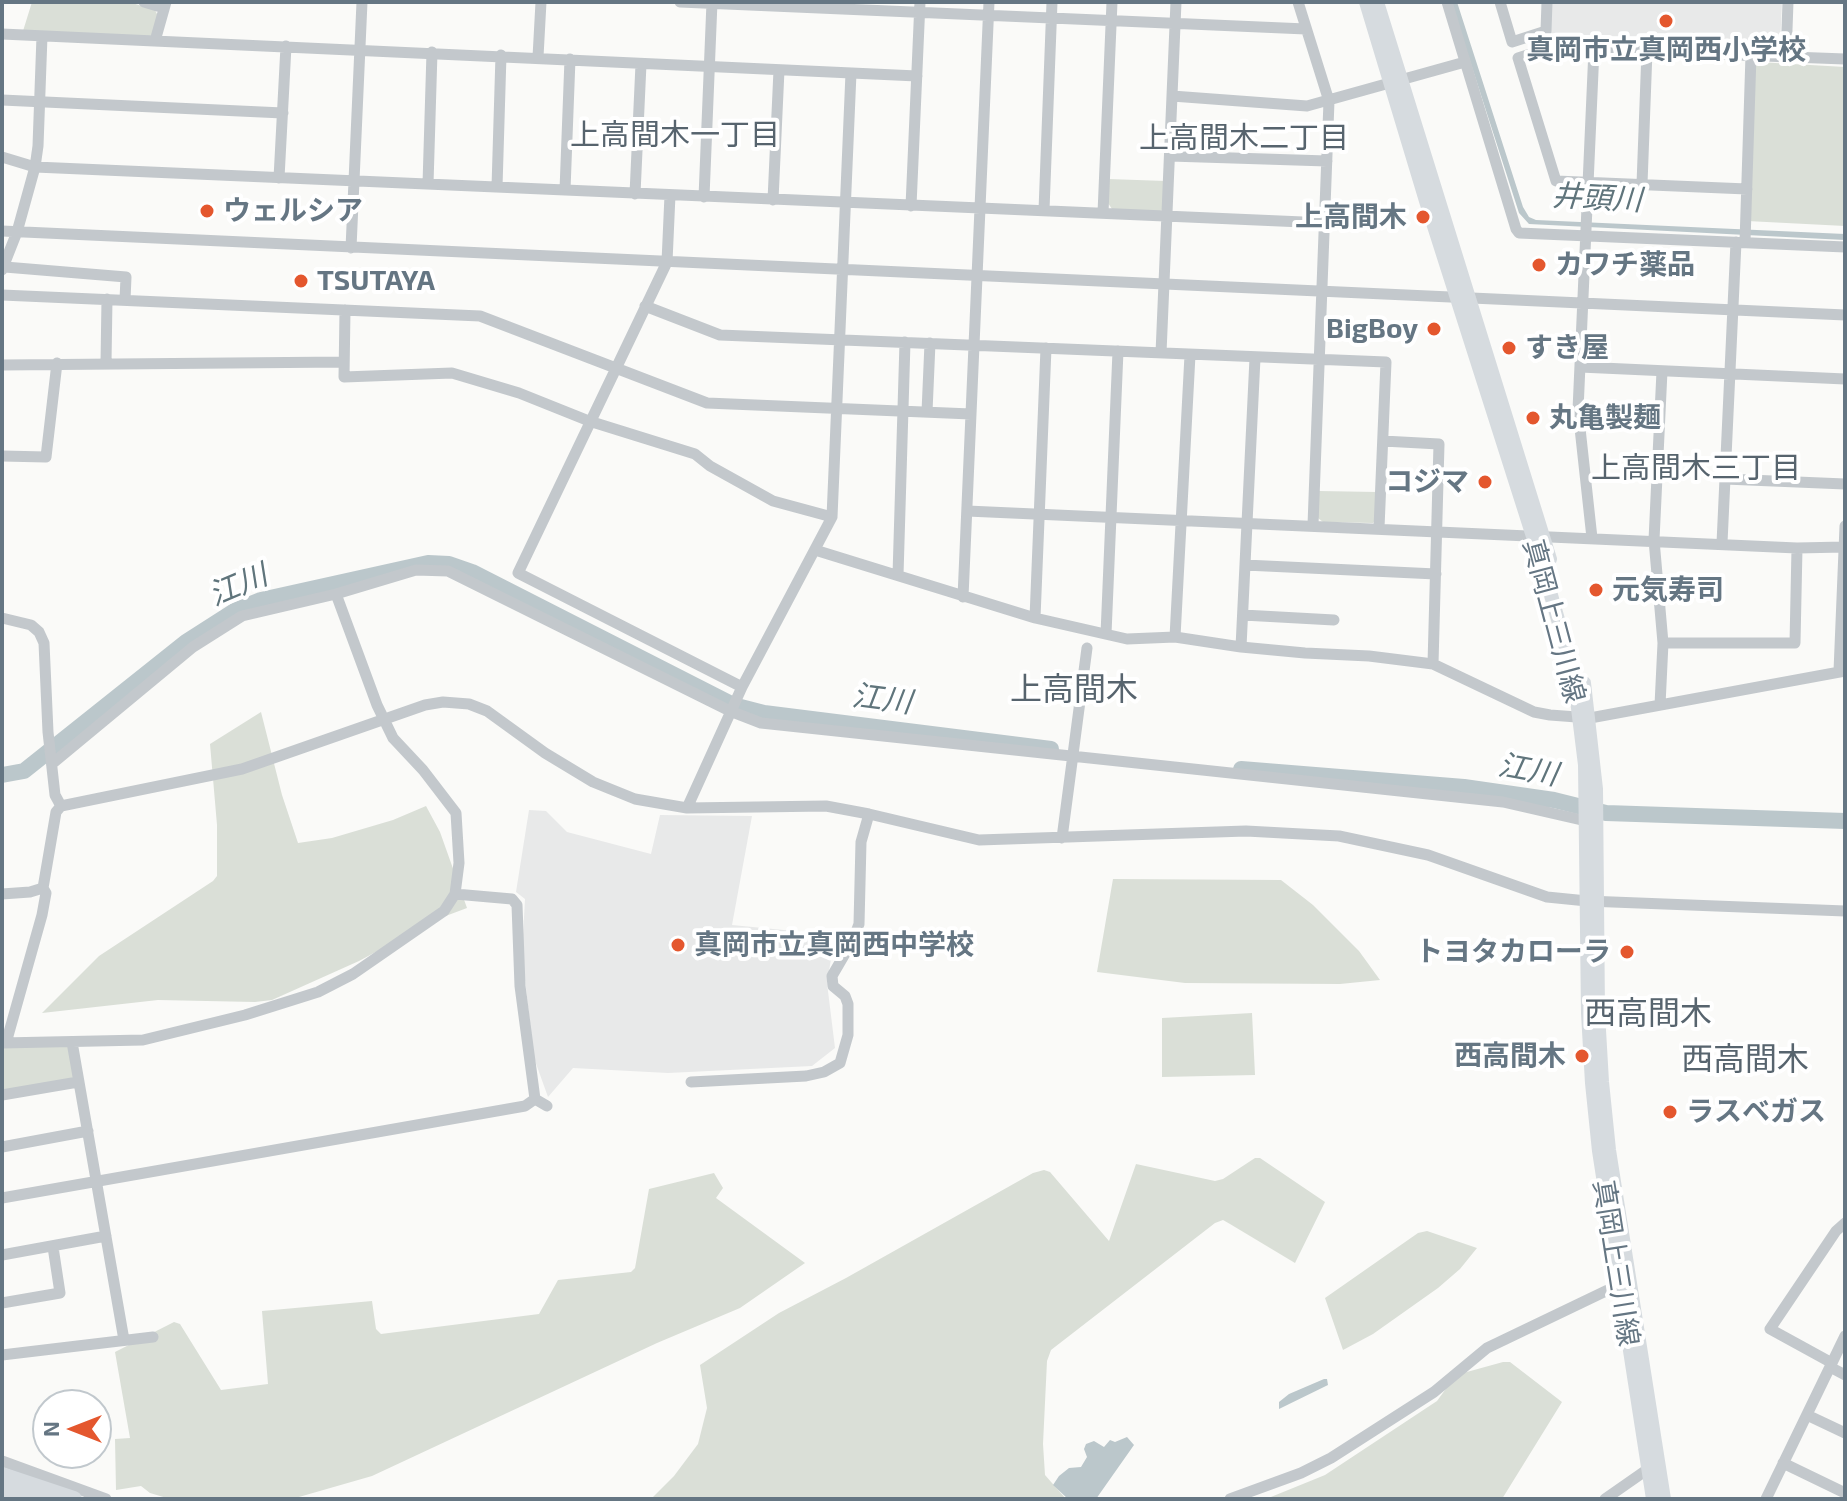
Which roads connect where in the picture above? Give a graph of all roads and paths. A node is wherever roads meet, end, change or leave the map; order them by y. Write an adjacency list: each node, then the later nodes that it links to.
1 (144, 2): 17 (street)
2 (362, 2): 28 (street)
3 (541, 2): 34 (street)
4 (680, 2): 16 (street)
5 (989, 2): 19 (street)
6 (1052, 2): 20 (street)
7 (1112, 2): 21 (street)
8 (1176, 2): 22 (street)
9 (1298, 2): 23 (street)
10 (1366, 2): 44 (main road, 真岡上三川線)
11 (1377, 2): 44 (main road, 真岡上三川線)
12 (1447, 2): 38 (street)
13 (1500, 2): 14 (street)
14 (1547, 2)
15 (1788, 2): 35 (street)
16 (712, 3): 18 (street); 40 (street)
17 (165, 5): 26 (street)
18 (920, 8): 19 (street); 43 (street)
19 (988, 16): 20 (street); 68 (street)
20 (1052, 19): 21 (street); 69 (street)
21 (1111, 21): 22 (street); 70 (street)
22 (1175, 23): 23 (street); 45 (street)
23 (1306, 29): 47 (street)
24 (2, 34): 25 (street)
25 (42, 36): 26 (street); 48 (street)
26 (155, 41): 27 (street)
27 (286, 46): 28 (street); 49 (street)
28 (360, 49): 31 (street); 55 (street)
29 (1594, 49): 30 (street); 56 (street); 56 (street)
30 (1647, 51): 33 (street); 58 (street)
31 (432, 52): 32 (street); 57 (street)
32 (501, 55): 34 (street); 59 (street)
33 (1751, 55): 35 (street); 60 (street)
34 (538, 57): 36 (street)
35 (1786, 57): 37 (street)
36 (570, 59): 39 (street); 61 (street)
37 (1845, 59)
38 (1465, 62): 44 (street); 75 (street)
39 (641, 64): 40 (street); 62 (street)
40 (709, 67): 41 (street); 64 (street)
41 (779, 70): 42 (street); 65 (street)
42 (851, 73): 43 (street); 66 (street)
43 (917, 76): 67 (street)
44 (1396, 83): 47 (street); 86 (main road, 真岡上三川線)
45 (1172, 96): 47 (street); 50 (street)
46 (2, 100): 48 (street)
47 (1329, 101): 52 (street)
48 (40, 102): 49 (street); 53 (street)
49 (283, 113): 54 (street)
50 (1170, 156): 52 (street); 71 (street)
51 (2, 157): 53 (street)
52 (1327, 161): 72 (street)
53 (35, 167): 54 (street); 74 (street)
54 (279, 178): 55 (street)
55 (353, 181): 57 (street); 78 (street)
56 (1588, 183): 58 (street); 75 (street)
57 (428, 184): 59 (street)
58 (1642, 184): 60 (street)
59 (497, 187): 61 (street)
60 (1747, 189): 76 (street)
61 (565, 190): 62 (street)
62 (635, 194): 63 (street)
63 (670, 195): 64 (street); 79 (street)
64 (704, 197): 65 (street)
65 (773, 200): 66 (street)
66 (847, 203): 67 (street); 81 (street)
67 (911, 206): 68 (street)
68 (980, 209): 69 (street); 82 (street)
69 (1044, 210): 70 (street)
70 (1103, 213): 71 (street)
71 (1167, 216): 72 (street); 83 (street)
72 (1326, 223): 84 (street)
73 (2, 231): 74 (street)
74 (17, 232): 78 (street); 80 (street)
75 (1586, 235): 76 (street); 89 (street)
76 (1740, 242): 77 (street); 92 (street)
77 (1845, 247)
78 (351, 248): 79 (street)
79 (667, 262): 81 (street); 90 (street)
80 (4, 268): 88 (street)
81 (844, 269): 82 (street); 94 (street)
82 (977, 276): 83 (street); 97 (street)
83 (1164, 284): 84 (street); 100 (street)
84 (1323, 291): 86 (street); 103 (street)
85 (2, 295): 87 (street)
86 (1462, 298): 89 (street); 132 (main road, 真岡上三川線)
87 (107, 299): 88 (street); 106 (street)
88 (125, 300): 91 (street)
89 (1582, 303): 92 (street); 109 (street)
90 (645, 306): 94 (street); 108 (street)
91 (345, 310): 104 (street); 108 (street)
92 (1734, 310): 93 (street); 111 (street)
93 (1845, 315)
94 (841, 339): 95 (street); 113 (street)
95 (905, 342): 96 (street); 114 (street)
96 (930, 343): 97 (street); 115 (street)
97 (974, 345): 98 (street); 116 (street)
98 (1046, 348): 99 (street); 123 (street)
99 (1118, 351): 100 (street); 125 (street)
100 (1161, 353): 101 (street)
101 (1190, 355): 102 (street); 126 (street)
102 (1255, 358): 103 (street); 127 (street)
103 (1321, 360): 118 (street); 128 (street)
104 (344, 362): 106 (street); 117 (street)
105 (57, 363): 106 (street); 107 (street); 119 (street)
106 (106, 363)
107 (2, 365)
108 (615, 367): 113 (street); 117 (street)
109 (1580, 367): 110 (street); 133 (street)
110 (1662, 371): 111 (street); 134 (street)
111 (1730, 373): 112 (street); 120 (street)
112 (1845, 379)
113 (837, 408): 114 (street); 124 (street)
114 (903, 411): 115 (street); 141 (street)
115 (927, 412): 116 (street)
116 (971, 414): 122 (street)
117 (589, 421): 124 (street); 155 (street)
118 (1383, 441): 130 (street); 131 (street)
119 (2, 456)
120 (1725, 479): 121 (street); 135 (street)
121 (1845, 484)
122 (967, 511): 123 (street); 143 (street)
123 (1039, 514): 125 (street); 146 (street)
124 (832, 517): 138 (street)
125 (1111, 517): 126 (street); 148 (street)
126 (1181, 520): 127 (street); 149 (street)
127 (1247, 522): 128 (street); 139 (street)
128 (1313, 525): 130 (street)
129 (1845, 526): 136 (street)
130 (1379, 528): 131 (street)
131 (1438, 531): 132 (street); 140 (street)
132 (1537, 535): 133 (street); 158 (main road, 真岡上三川線)
133 (1592, 538): 134 (street)
134 (1654, 540): 135 (street); 150 (street)
135 (1722, 543): 137 (street)
136 (1844, 547): 137 (street); 154 (street)
137 (1797, 548): 150 (street)
138 (815, 550): 141 (street); 155 (street)
139 (1245, 565): 140 (street); 144 (street)
140 (1436, 574): 153 (street)
141 (898, 575): 143 (street)
142 (336, 594): 157 (street); 159 (street); 161 (street)
143 (963, 597): 146 (street)
144 (1243, 615): 147 (street); 151 (street)
145 (2, 618): 161 (street)
146 (1035, 618): 148 (street)
147 (1334, 620)
148 (1106, 634): 149 (street)
149 (1175, 637): 151 (street)
150 (1663, 643): 156 (street)
151 (1241, 647): 153 (street)
152 (1087, 648): 160 (street)
153 (1433, 664): 158 (street)
154 (1842, 671): 156 (street)
155 (742, 687): 157 (street)
156 (1660, 705): 158 (street)
157 (730, 711): 160 (street); 163 (street)
158 (1584, 717): 165 (main road, 真岡上三川線); 170 (main road, 真岡上三川線)
159 (384, 719): 162 (street); 163 (street); 169 (street)
160 (1073, 756): 165 (street); 166 (street)
161 (53, 763): 162 (street)
162 (61, 806): 167 (street)
163 (687, 808): 164 (street)
164 (869, 814): 166 (street); 175 (street)
165 (1586, 821): 170 (main road, 真岡上三川線)
166 (1062, 838): 170 (street)
167 (43, 888): 168 (street); 173 (street)
168 (2, 894)
169 (455, 894): 172 (street); 177 (street)
170 (1592, 902): 171 (street); 187 (main road, 真岡上三川線)
171 (1845, 911)
172 (72, 1042): 173 (street); 174 (street)
173 (4, 1043)
174 (78, 1082): 176 (street); 179 (street)
175 (691, 1082)
176 (2, 1095)
177 (535, 1099): 178 (street); 181 (street)
178 (547, 1106)
179 (88, 1131): 180 (street); 181 (street)
180 (2, 1147)
181 (97, 1181): 182 (street); 184 (street)
182 (2, 1198)
183 (1845, 1223): 193 (street)
184 (106, 1236): 185 (street); 191 (street)
185 (53, 1247): 186 (street); 188 (street)
186 (2, 1255)
187 (1624, 1286): 199 (main road, 真岡上三川線); 206 (street); 209 (main road, 真岡上三川線)
188 (2, 1303)
189 (1845, 1336): 193 (street)
190 (153, 1337): 191 (street)
191 (124, 1340): 192 (street)
192 (2, 1355)
193 (1831, 1365): 194 (street); 195 (street)
194 (1845, 1375)
195 (1807, 1415): 196 (street); 198 (street)
196 (1845, 1433)
197 (2, 1461): 205 (street)
198 (1783, 1463): 202 (street); 210 (street)
199 (1648, 1469): 207 (street); 208 (main road, 真岡上三川線)
200 (2, 1475): 204 (highway)
201 (2, 1489): 203 (highway)
202 (1845, 1493)
203 (38, 1499)
204 (74, 1499)
205 (106, 1499)
206 (1230, 1499)
207 (1605, 1499)
208 (1653, 1499)
209 (1664, 1499)
210 (1766, 1499)

